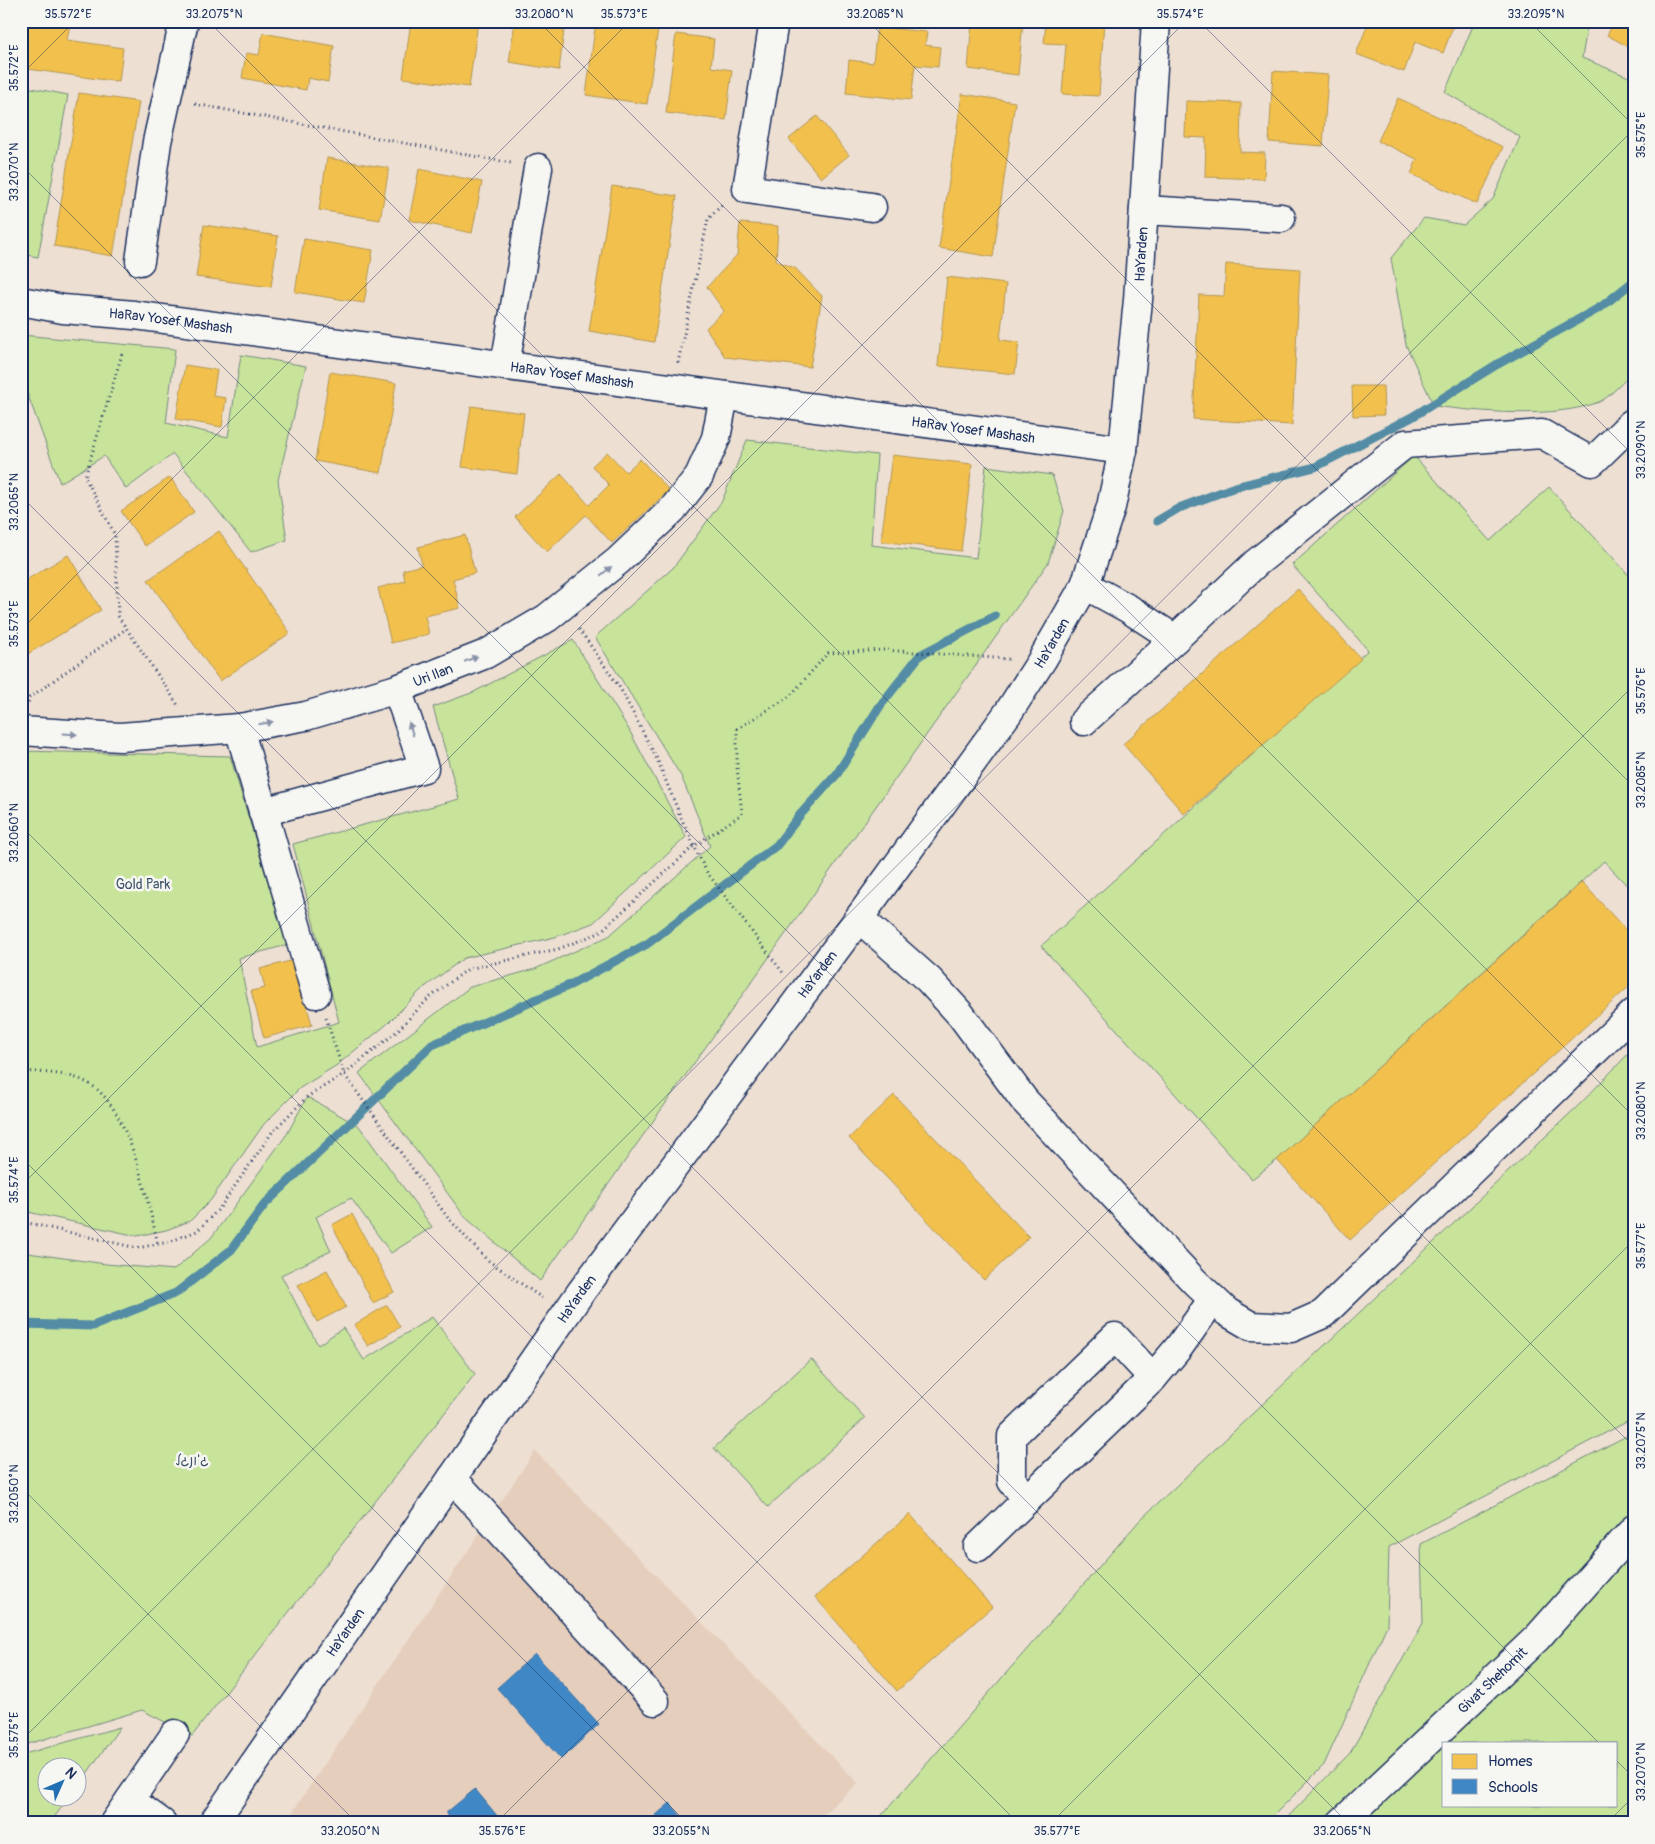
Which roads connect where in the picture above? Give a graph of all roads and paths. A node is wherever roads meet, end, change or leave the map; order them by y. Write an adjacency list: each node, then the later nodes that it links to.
1 (184, 21): 4 (street)
2 (774, 21): 7 (street)
3 (1156, 21): 8 (street, HaYarden)
4 (167, 99): 5 (path); 10 (street)
5 (538, 168): 13 (street)
6 (722, 204): 14 (path)
7 (872, 207)
8 (1144, 210): 9 (street); 17 (street, HaYarden)
9 (1281, 218)
10 (140, 261)
11 (21, 301): 13 (street, HaRav Yosef Mashash)
12 (122, 354): 20 (path)
13 (504, 366): 15 (street, HaRav Yosef Mashash)
14 (676, 371)
15 (724, 396): 17 (street, HaRav Yosef Mashash); 19 (street, Uri Ilan, one-way to 15)
16 (1634, 428): 21 (street)
17 (1123, 450): 18 (street, HaYarden)
18 (1085, 586): 21 (street); 22 (street, HaYarden)
19 (562, 606): 23 (street, Uri Ilan, one-way to 19); 29 (path)
20 (126, 630): 26 (path); 27 (path)
21 (1175, 639): 24 (street)
22 (1042, 660): 29 (path); 30 (street, HaYarden)
23 (397, 689): 25 (street, Uri Ilan, one-way to 23); 28 (street, one-way to 23)
24 (1084, 721)
25 (239, 728): 27 (street, Uri Ilan); 28 (street)
26 (23, 732): 27 (street, Uri Ilan, one-way to 27)
27 (196, 733)
28 (263, 812): 31 (street)
29 (694, 846): 32 (path); 35 (path)
30 (859, 918): 32 (street, HaYarden); 38 (street)
31 (316, 994): 35 (path)
32 (801, 996): 39 (street, HaYarden)
33 (1634, 1013): 38 (street)
34 (21, 1071): 37 (path)
35 (344, 1074): 37 (path); 39 (path)
36 (21, 1225): 37 (path)
37 (158, 1244)
38 (1213, 1299): 40 (street)
39 (566, 1314): 41 (street, HaYarden)
40 (1153, 1378): 42 (street); 42 (street)
41 (452, 1478): 45 (street); 50 (street, HaYarden)
42 (1027, 1499): 44 (street)
43 (1634, 1529): 51 (street, Givat Shehomit)
44 (978, 1547)
45 (654, 1701)
46 (175, 1734): 47 (street)
47 (130, 1800): 48 (street); 49 (street)
48 (114, 1823)
49 (162, 1823)
50 (213, 1823)
51 (1341, 1823)

